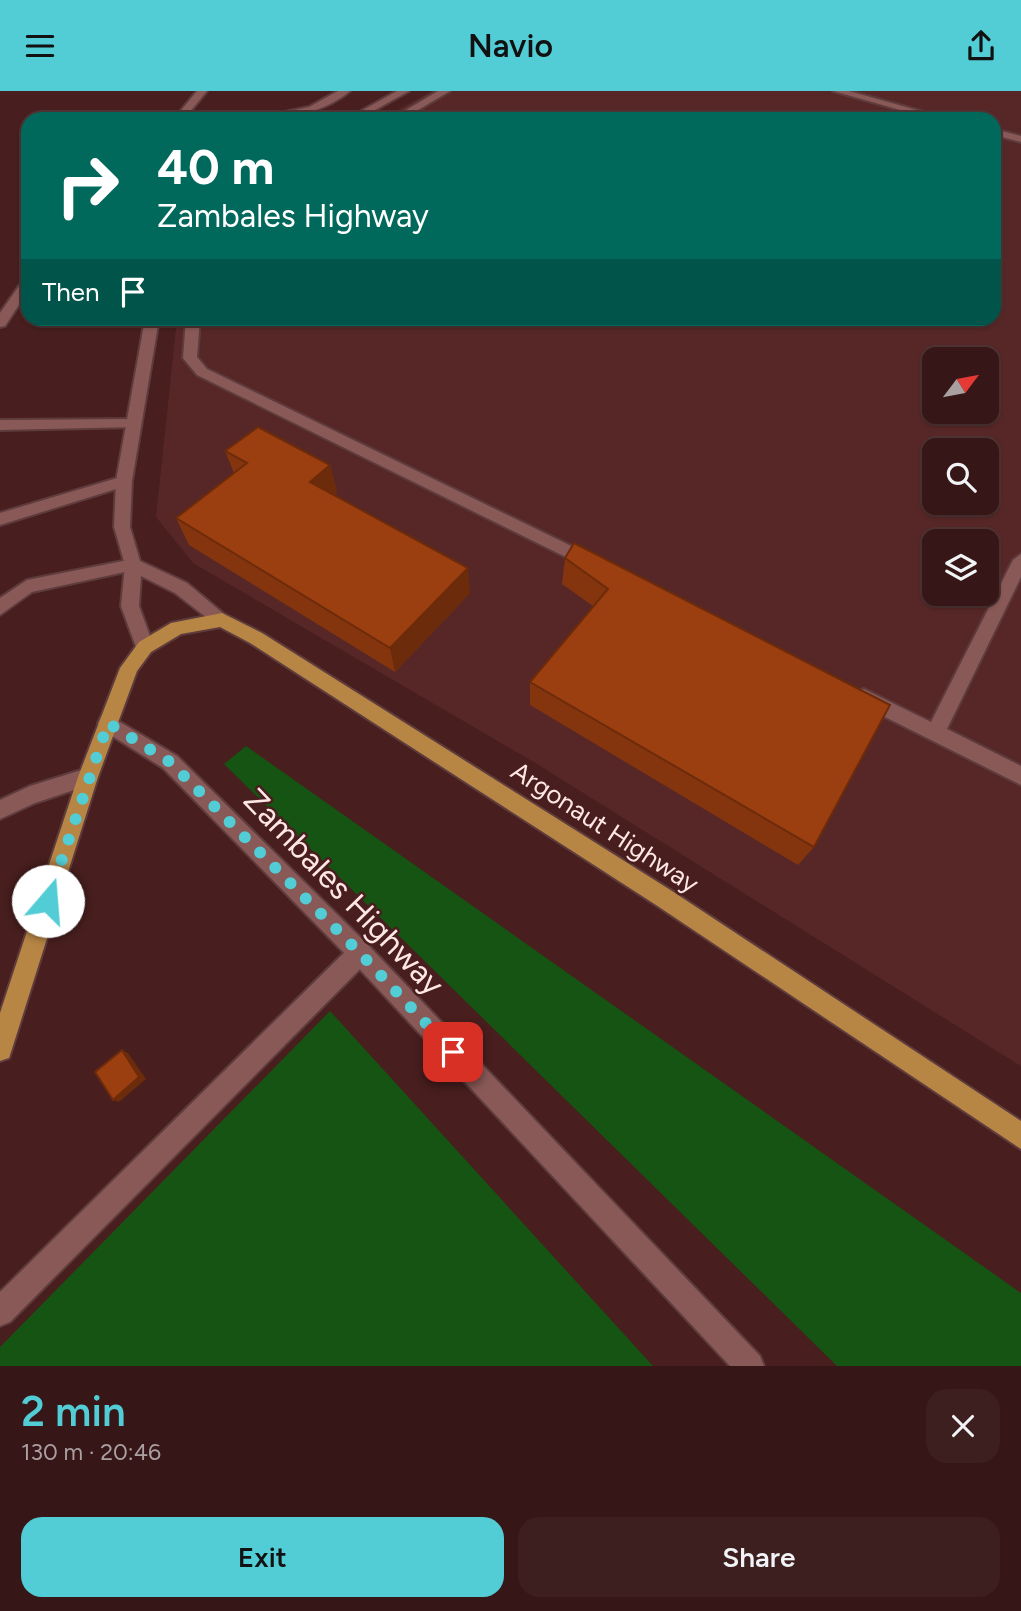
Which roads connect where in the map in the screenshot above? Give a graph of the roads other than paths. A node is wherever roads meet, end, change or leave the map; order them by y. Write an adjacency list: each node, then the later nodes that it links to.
1 (202, 91): 6 (street)
2 (345, 91): 7 (street)
3 (404, 91): 8 (street)
4 (445, 91): 9 (street)
5 (838, 91): 10 (street)
6 (185, 112)
7 (295, 112)
8 (365, 112)
9 (408, 112)
10 (918, 112)
11 (1001, 134): 12 (street)
12 (1021, 139)
13 (21, 292): 14 (street)
14 (0, 323)
15 (151, 326): 17 (street)
16 (192, 326): 23 (street)
17 (132, 424): 18 (street); 19 (street)
18 (0, 425)
19 (124, 481): 20 (street); 22 (street)
20 (0, 519)
21 (1021, 560): 29 (street)
22 (133, 565): 24 (street); 25 (street); 26 (street)
23 (612, 573)
24 (0, 608)
25 (222, 620): 26 (main road); 35 (main road, Argonaut Highway)
26 (145, 647): 28 (main road)
27 (849, 690): 29 (street)
28 (108, 723): 31 (main road); 33 (street, Zambales Highway)
29 (936, 732): 30 (street)
30 (1021, 776)
31 (88, 777): 32 (street); 34 (main road)
32 (0, 810)
33 (360, 953): 36 (street); 37 (street, Zambales Highway)
34 (0, 1049)
35 (1021, 1136)
36 (0, 1312)
37 (750, 1366)

